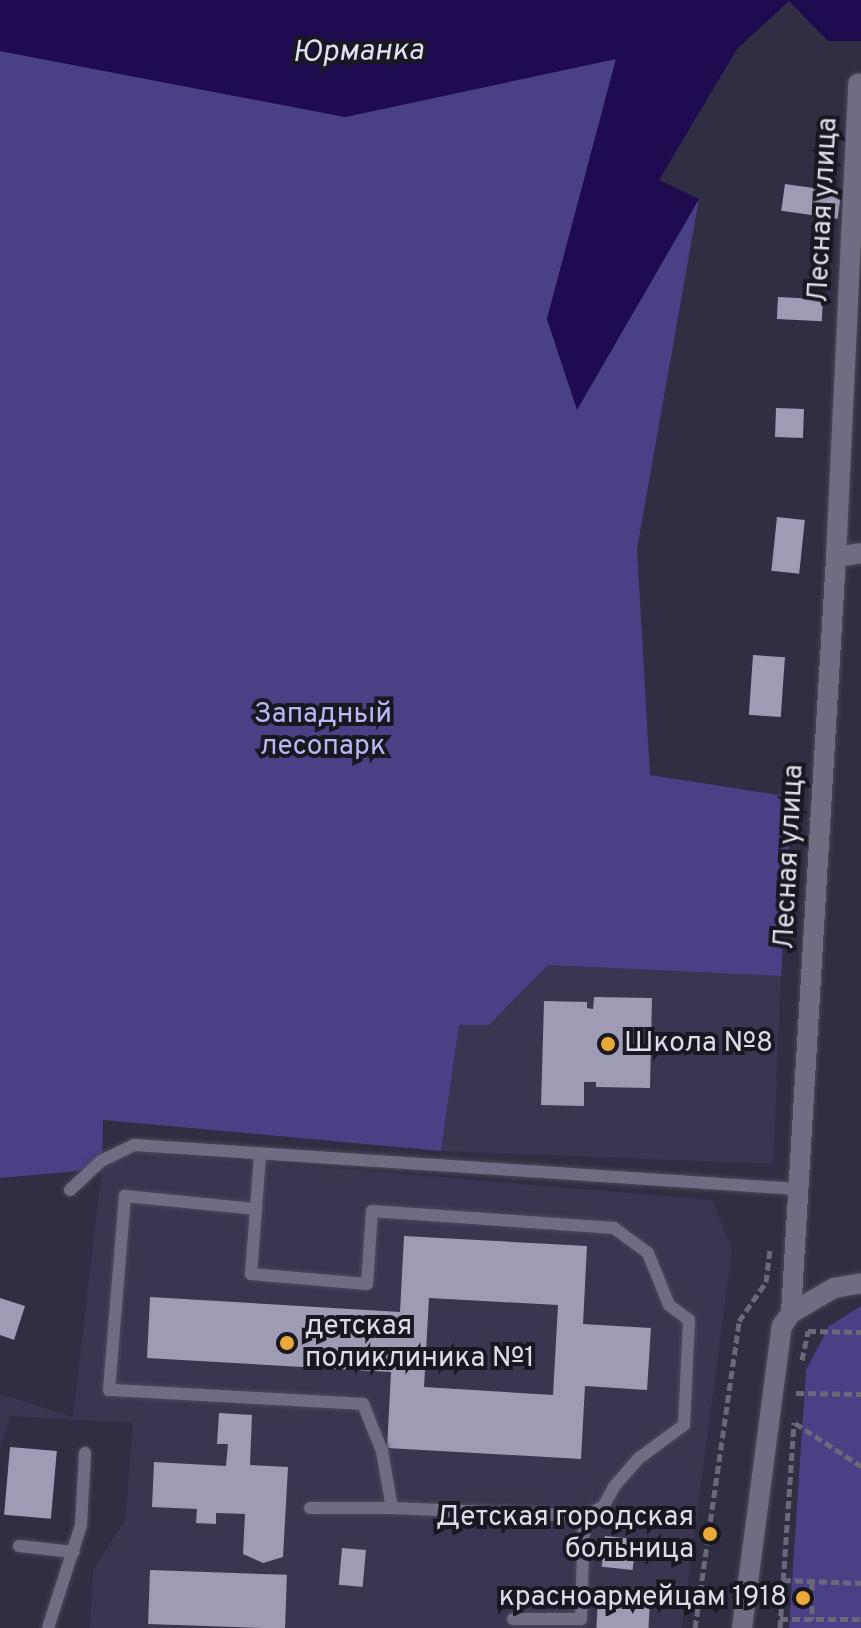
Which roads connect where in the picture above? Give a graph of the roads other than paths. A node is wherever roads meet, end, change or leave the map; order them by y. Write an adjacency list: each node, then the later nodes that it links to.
1 (858, 84): 3 (street, Лесная улица)
2 (861, 553): 3 (street)
3 (836, 557): 5 (street, Лесная улица)
4 (260, 1154): 5 (lane); 6 (lane); 7 (lane)
5 (798, 1189): 9 (street, Лесная улица)
6 (70, 1190)
7 (256, 1209): 12 (lane); 13 (lane)
8 (861, 1283): 9 (street)
9 (791, 1313): 18 (street, Лесная улица)
10 (85, 1453): 15 (lane)
11 (310, 1508): 12 (lane)
12 (392, 1508): 13 (lane)
13 (584, 1516): 16 (lane)
14 (19, 1546): 15 (lane)
15 (74, 1552): 17 (lane)
16 (513, 1619)
17 (48, 1628)
18 (742, 1628)

